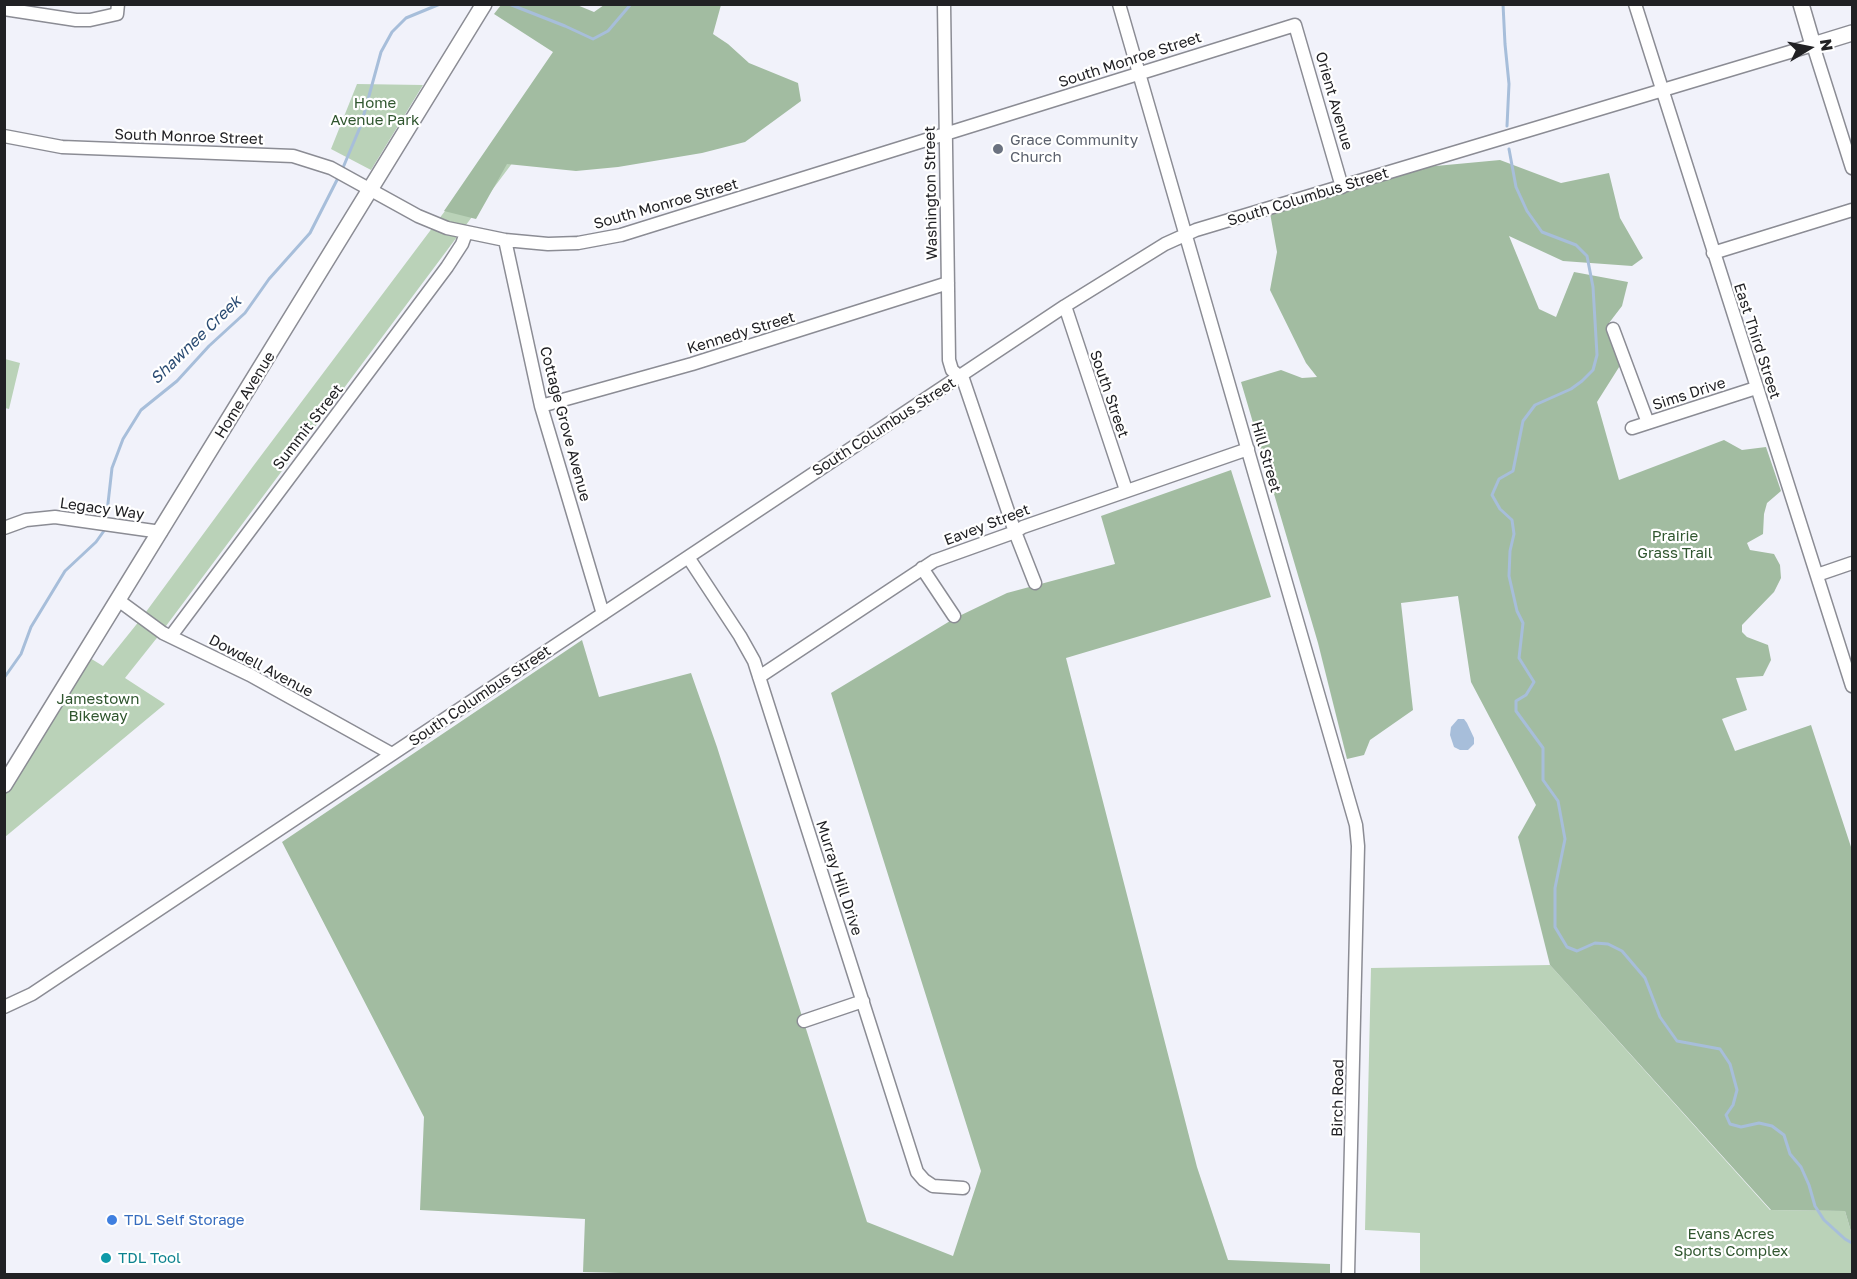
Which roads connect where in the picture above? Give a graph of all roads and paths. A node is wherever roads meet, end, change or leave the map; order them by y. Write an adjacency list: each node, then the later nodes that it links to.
1 (118, 4): 7 (street)
2 (484, 4): 17 (main road, Home Avenue)
3 (944, 4): 13 (street, Washington Street)
4 (1119, 4): 11 (street, Hill Street)
5 (1635, 4): 12 (street, East Third Street)
6 (1801, 4): 10 (main road)
7 (4, 9)
8 (1294, 25): 11 (street, South Monroe Street); 16 (street, Orient Avenue)
9 (1852, 33): 10 (main road, South Columbus Street)
10 (1813, 45): 12 (street, South Columbus Street); 15 (street)
11 (1139, 73): 13 (street, South Monroe Street); 20 (street, Hill Street)
12 (1662, 91): 16 (street, South Columbus Street); 22 (street, East Third Street)
13 (945, 134): 21 (street, South Monroe Street); 23 (street, Washington Street)
14 (4, 136): 17 (street, South Monroe Street)
15 (1852, 168)
16 (1341, 187): 20 (street, South Columbus Street)
17 (369, 190): 19 (street, South Monroe Street); 34 (main road, Home Avenue)
18 (1852, 210): 22 (street)
19 (466, 233): 21 (street, South Monroe Street); 44 (street, Summit Street)
20 (1186, 234): 24 (street, South Columbus Street); 31 (street, Hill Street)
21 (506, 240): 28 (street, Cottage Grove Avenue)
22 (1713, 253): 27 (street, East Third Street)
23 (948, 284): 26 (street, Washington Street); 28 (street, Kennedy Street)
24 (1065, 306): 26 (street, South Columbus Street); 32 (street, South Street)
25 (1613, 329): 29 (street)
26 (961, 376): 35 (street, Washington Street); 36 (street, South Columbus Street)
27 (1756, 388): 29 (street, Sims Drive); 39 (street, East Third Street)
28 (541, 406): 42 (street, Cottage Grove Avenue)
29 (1648, 423): 30 (street, Sims Drive)
30 (1632, 428)
31 (1248, 449): 32 (street, Eavey Street); 49 (street, Hill Street)
32 (1126, 490): 35 (street, Eavey Street)
33 (4, 528): 34 (street, Legacy Way)
34 (161, 532): 41 (main road, Home Avenue)
35 (1015, 532): 38 (street, Eavey Street); 40 (street, Washington Street)
36 (688, 557): 42 (street, South Columbus Street); 45 (street, Murray Hill Drive)
37 (1852, 563): 39 (street)
38 (922, 568): 43 (street); 45 (street, Eavey Street)
39 (1817, 575): 46 (street, East Third Street)
40 (1035, 583)
41 (118, 600): 44 (street, Dowdell Avenue); 48 (main road, Home Avenue)
42 (603, 614): 47 (street, South Columbus Street)
43 (954, 616)
44 (171, 636): 47 (street, Dowdell Avenue)
45 (759, 677): 50 (street, Murray Hill Drive)
46 (1852, 686)
47 (392, 754): 51 (street, South Columbus Street)
48 (4, 785)
49 (1357, 922): 54 (street, Birch Road)
50 (862, 1001): 52 (street); 53 (street, Murray Hill Drive)
51 (4, 1007)
52 (804, 1021)
53 (963, 1188)
54 (1348, 1275)

